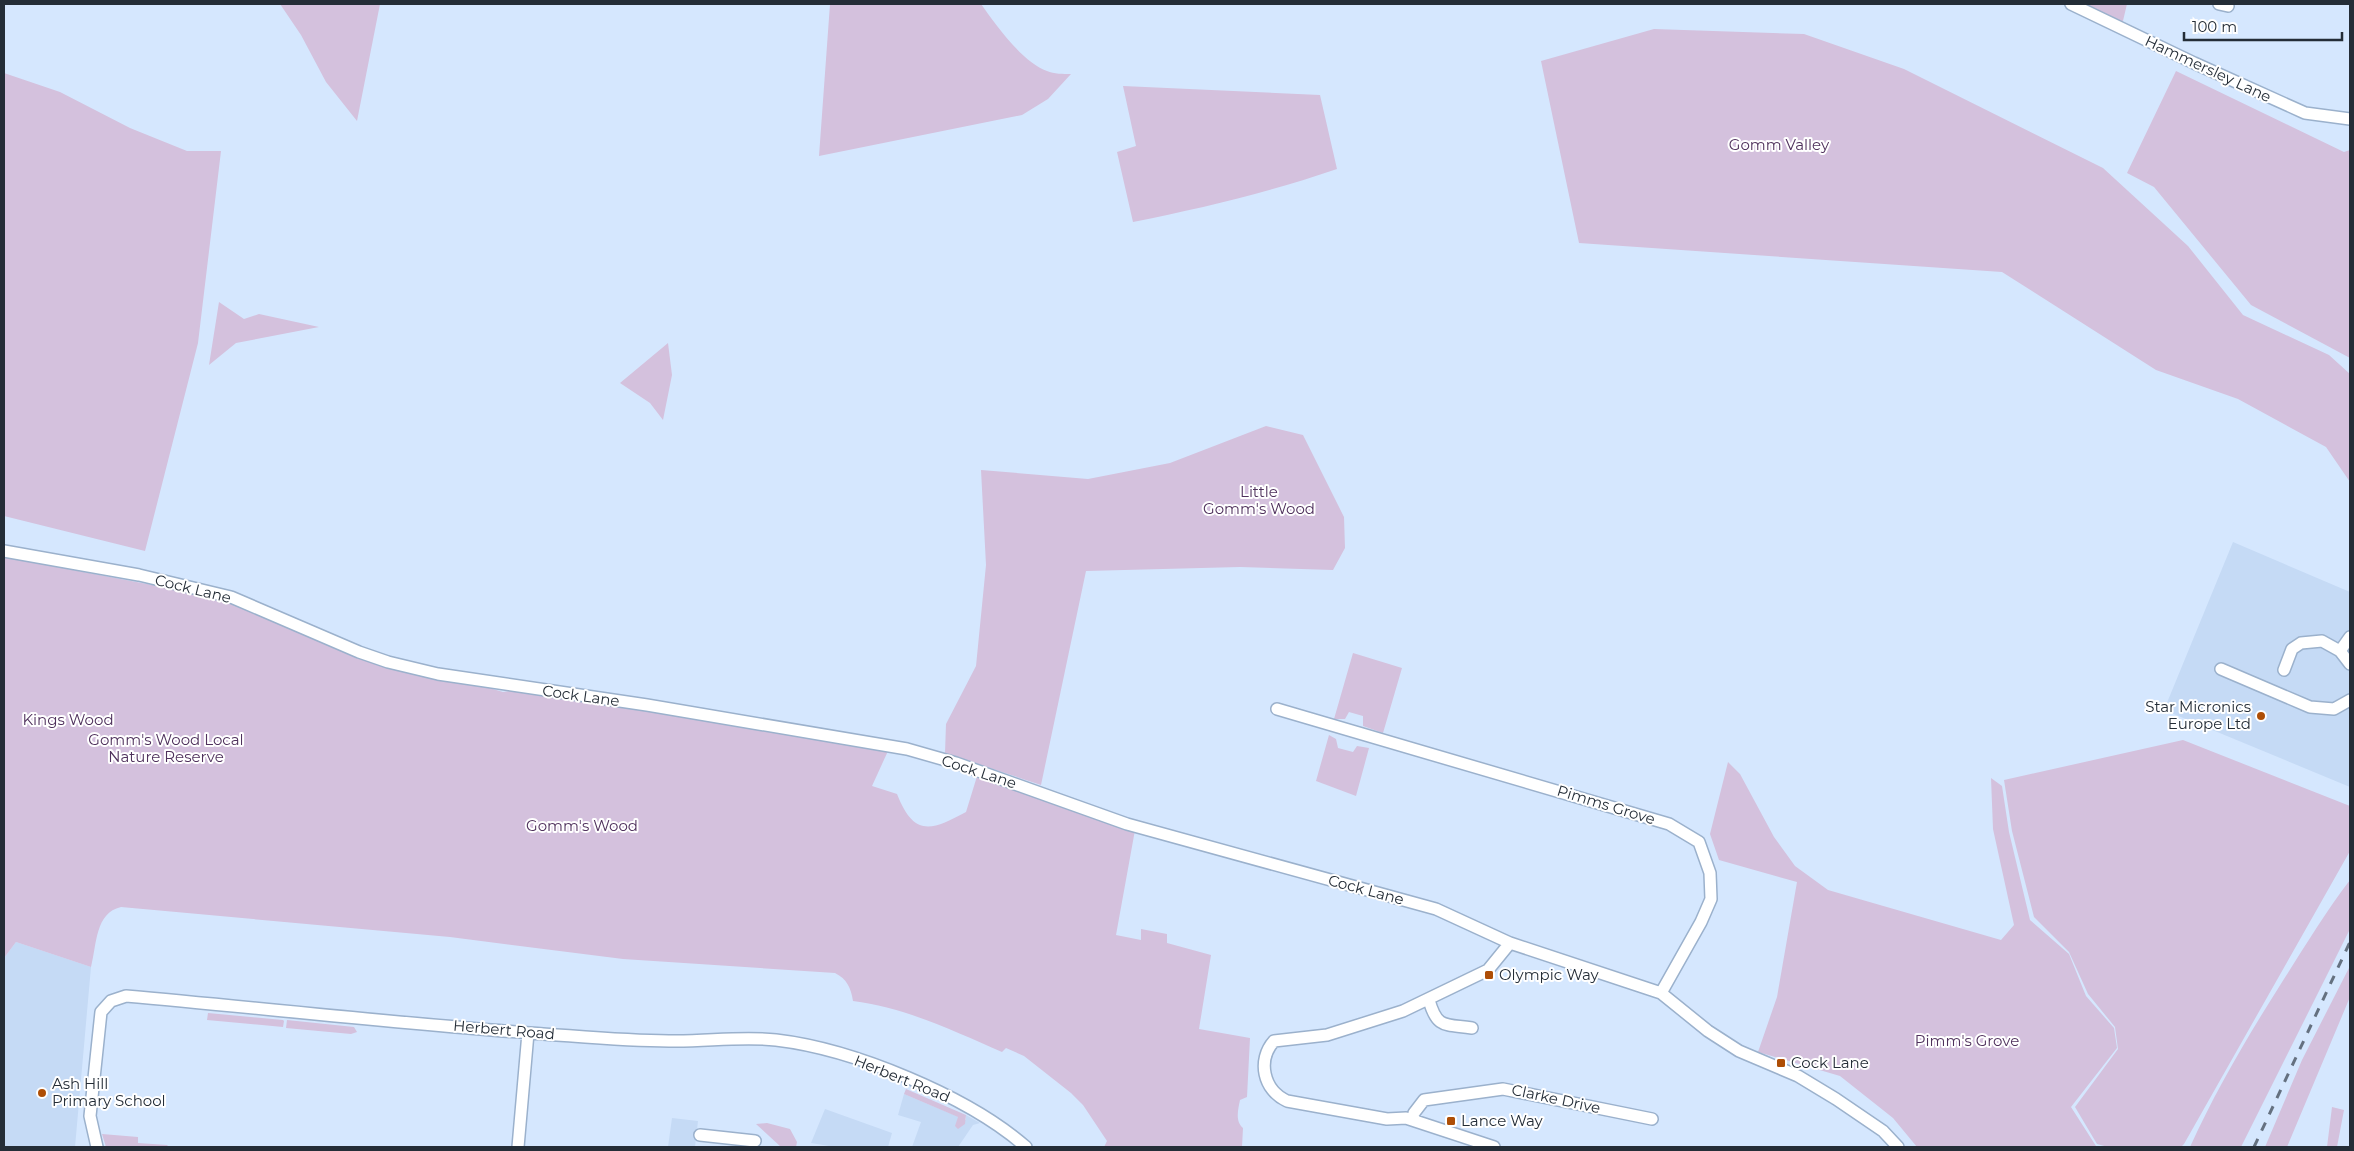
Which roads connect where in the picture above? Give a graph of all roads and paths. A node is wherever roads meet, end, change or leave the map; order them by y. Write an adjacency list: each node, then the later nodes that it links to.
1 (2071, 4): 2 (street, Hammersley Lane)
2 (2350, 119)
3 (4, 552): 11 (street, Cock Lane)
4 (2350, 637): 5 (street)
5 (2340, 651): 6 (street); 8 (street)
6 (2350, 664)
7 (2221, 669): 9 (street)
8 (2284, 670)
9 (2350, 700)
10 (1277, 709): 12 (street, Pimms Grove)
11 (1510, 943): 12 (street, Cock Lane); 13 (street)
12 (1661, 993): 25 (street, Cock Lane)
13 (1429, 1000): 14 (street); 17 (street)
14 (1472, 1028)
15 (528, 1033): 21 (street, Herbert Road); 22 (street); 23 (street, Herbert Road)
16 (1652, 1119): 17 (street, Clarke Drive)
17 (1413, 1120): 24 (street)
18 (700, 1135): 20 (street)
19 (755, 1141): 20 (street)
20 (726, 1143)
21 (98, 1147)
22 (518, 1147)
23 (1026, 1147)
24 (1494, 1147)
25 (1898, 1147)

